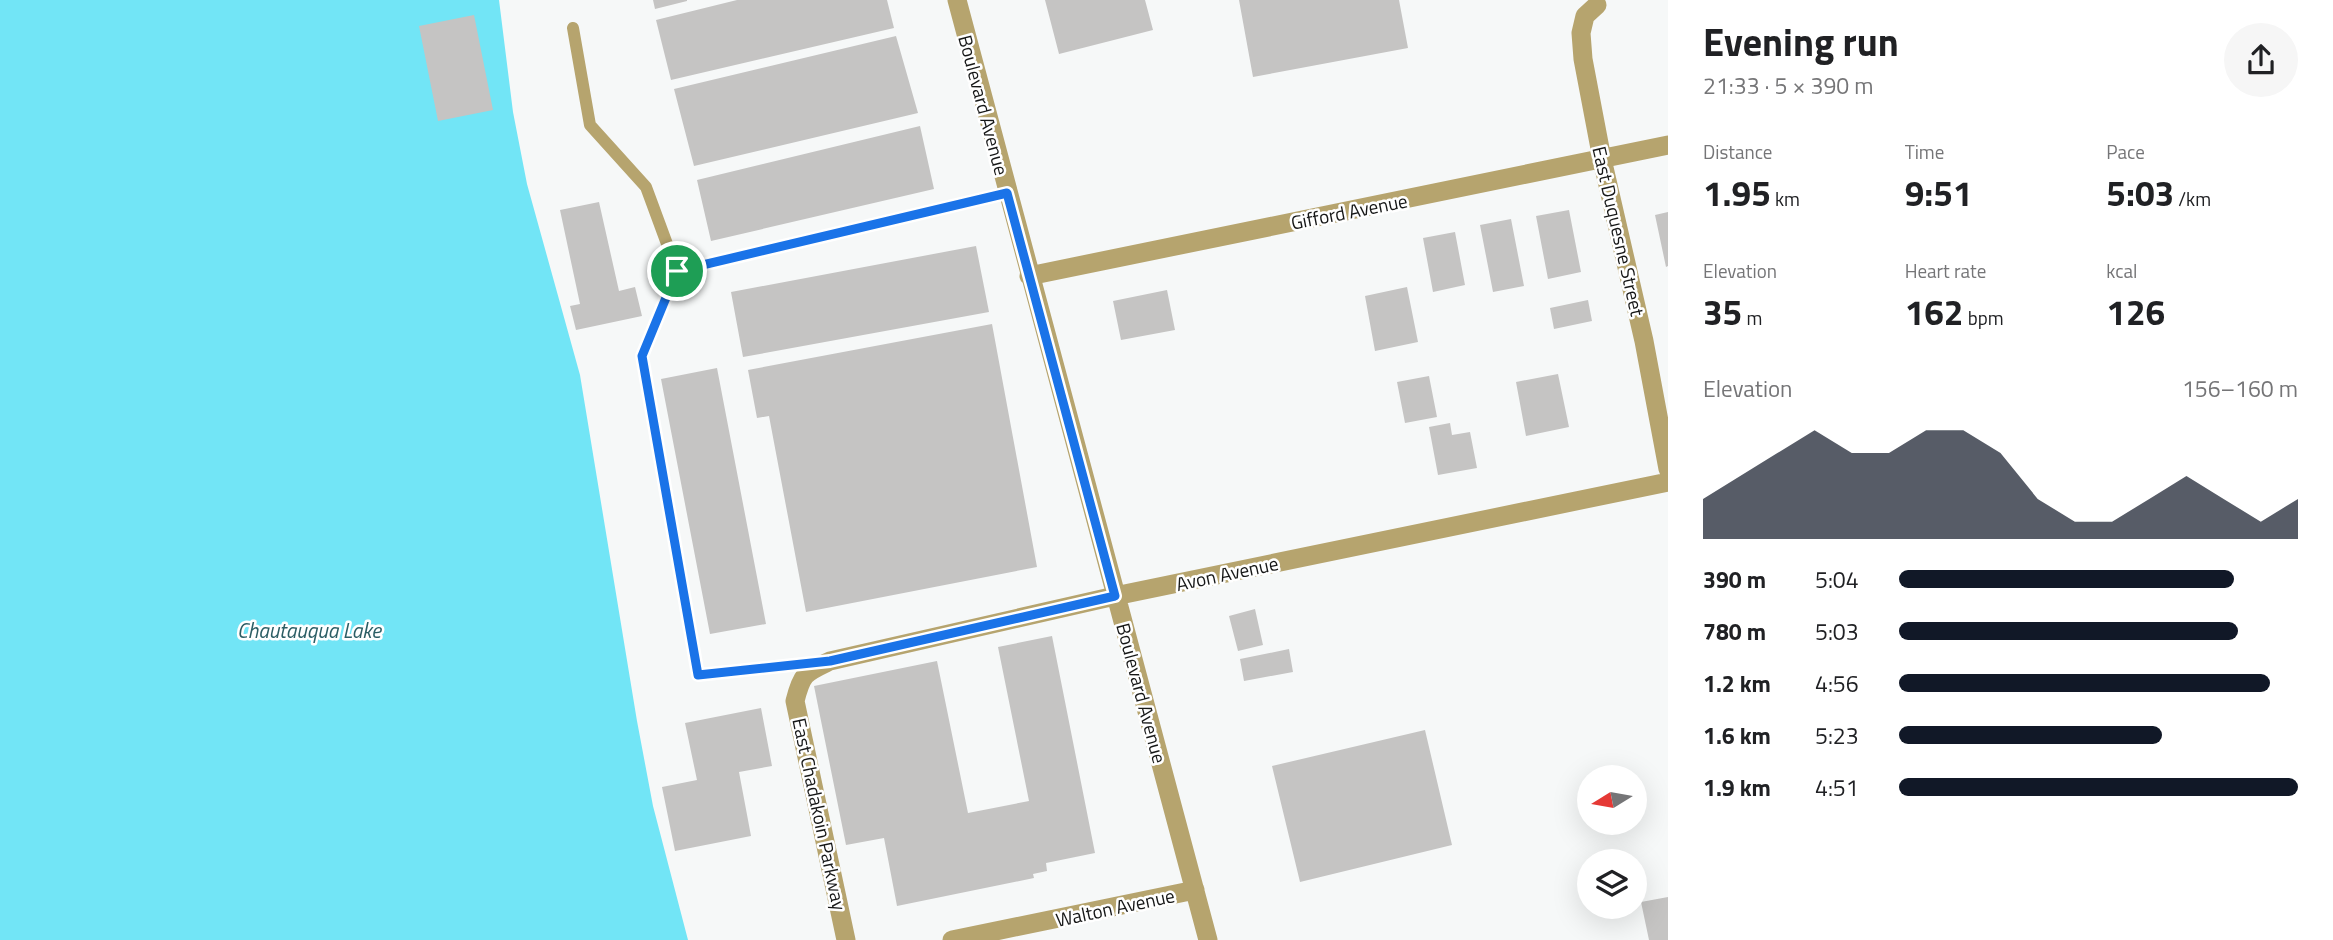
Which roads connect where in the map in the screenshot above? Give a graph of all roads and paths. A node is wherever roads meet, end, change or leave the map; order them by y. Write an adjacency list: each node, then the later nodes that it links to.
1 (957, 0): 6 (street, Boulevard Avenue)
2 (1599, 3): 5 (street, East Duquesne Street)
3 (573, 28): 7 (lane)
4 (1668, 145): 5 (street, Gifford Avenue)
5 (1602, 159): 8 (street, Gifford Avenue); 9 (street, East Duquesne Street)
6 (1007, 193): 7 (lane); 8 (street, Boulevard Avenue)
7 (677, 271): 12 (lane)
8 (1029, 275): 11 (street, Boulevard Avenue)
9 (1668, 469)
10 (1668, 482): 11 (street, Avon Avenue)
11 (1115, 596): 12 (street, Avon Avenue); 14 (street, Boulevard Avenue)
12 (830, 661): 13 (street, Avon Avenue)
13 (799, 688): 15 (street, East Chadakoin Parkway)
14 (1195, 890): 16 (street, Walton Avenue); 17 (street, Boulevard Avenue)
15 (846, 940)
16 (952, 940)
17 (1208, 940)

